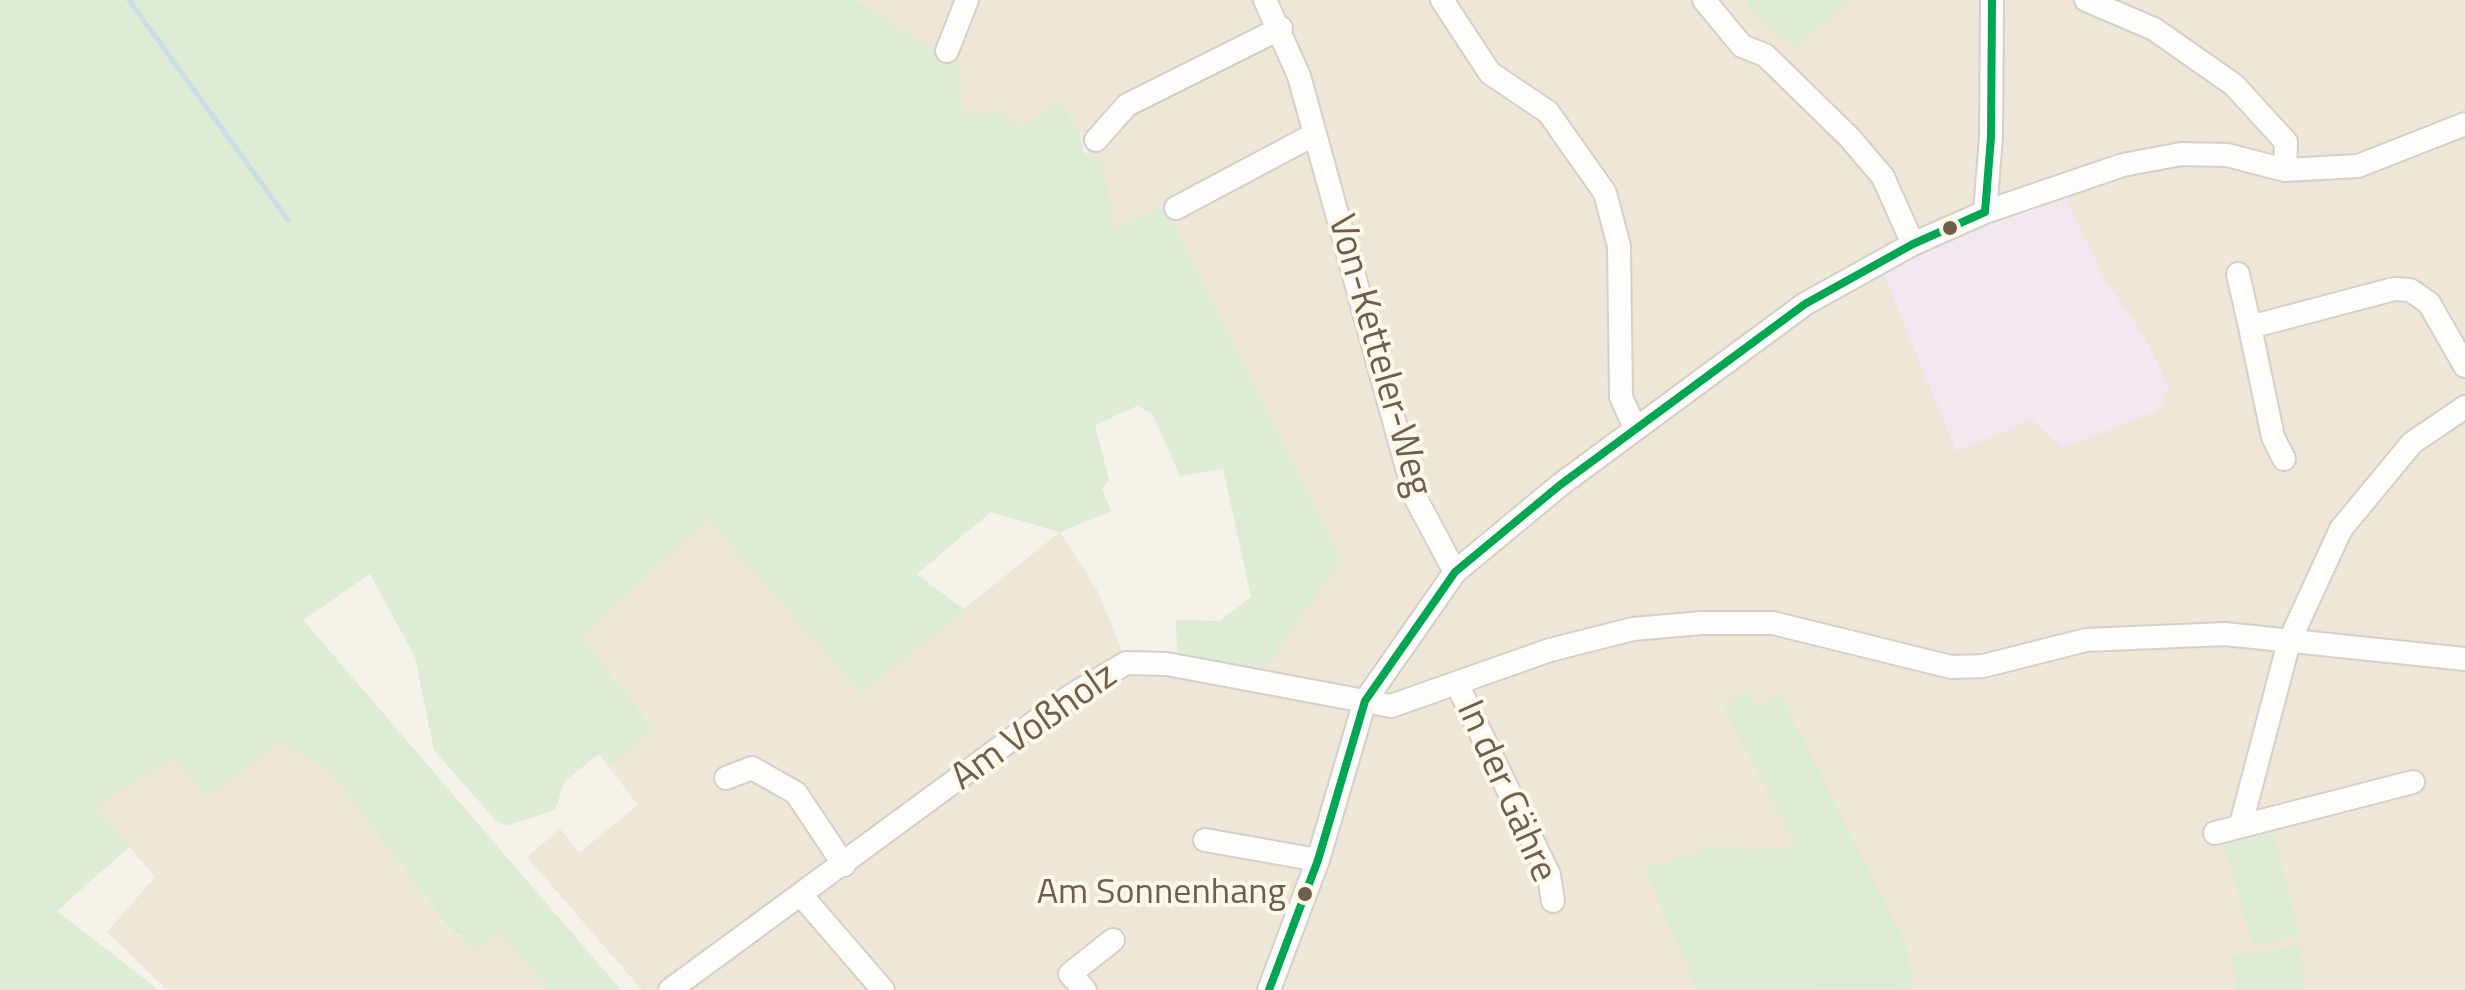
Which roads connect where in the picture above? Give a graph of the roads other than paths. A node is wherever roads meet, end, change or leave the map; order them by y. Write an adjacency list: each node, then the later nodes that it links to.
1 (966, 0): 8 (street)
2 (1265, 0): 7 (street, Von-Ketteler-Weg)
3 (1442, 0): 20 (street)
4 (1704, 0): 15 (street)
5 (1992, 0): 14 (street)
6 (2086, 0): 12 (street)
7 (1281, 28): 10 (street, Von-Ketteler-Weg); 11 (street)
8 (947, 52)
9 (2465, 124): 12 (street)
10 (1315, 134): 13 (street); 22 (street, Von-Ketteler-Weg)
11 (1096, 140)
12 (2285, 170): 14 (street)
13 (1176, 208)
14 (1985, 212): 15 (street)
15 (1913, 244): 20 (street)
16 (2238, 274): 17 (street)
17 (2250, 327): 18 (street); 21 (street)
18 (2465, 366)
19 (2465, 406): 23 (street)
20 (1635, 428): 22 (street)
21 (2284, 459)
22 (1455, 572): 26 (street)
23 (2289, 642): 24 (street); 25 (street); 29 (street)
24 (2465, 659)
25 (1458, 684): 26 (street); 35 (street, In der Gähre)
26 (1366, 701): 32 (street); 33 (street, Am Voßholz)
27 (726, 778): 33 (street)
28 (2412, 782): 29 (street)
29 (2240, 824): 30 (street)
30 (2215, 833)
31 (1205, 840): 32 (street)
32 (1318, 860): 40 (street)
33 (844, 865): 34 (street, Am Voßholz)
34 (802, 896): 37 (street, Am Voßholz); 38 (street)
35 (1552, 901)
36 (1113, 940): 39 (street)
37 (670, 990)
38 (883, 990)
39 (1085, 990)
40 (1269, 990)

